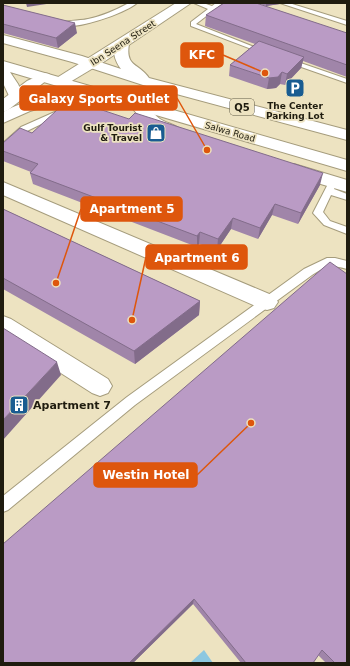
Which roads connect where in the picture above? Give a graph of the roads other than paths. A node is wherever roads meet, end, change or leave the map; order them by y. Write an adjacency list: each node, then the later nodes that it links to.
1 (134, 3): 8 (lane)
2 (166, 3): 17 (main road, Ibn Seena Street)
3 (185, 3): 11 (main road, Ibn Seena Street)
4 (197, 3): 7 (lane)
5 (220, 3): 7 (lane)
6 (283, 3): 9 (lane)
7 (212, 8): 13 (lane)
8 (52, 23)
9 (347, 23)
10 (3, 39): 17 (main road, Q5)
11 (122, 44): 15 (main road, Ibn Seena Street); 22 (main road)
12 (3, 52): 19 (main road)
13 (270, 54)
14 (283, 59): 21 (lane)
15 (91, 64): 17 (main road, Q5); 19 (main road); 22 (main road, Q5)
16 (3, 65): 20 (main road, Q5)
17 (76, 66): 19 (main road, Ibn Seena Street); 20 (main road); 29 (main road)
18 (3, 72): 23 (main road)
19 (60, 75): 20 (main road, Salwa Road / Q5); 24 (main road, Salwa Road / Q5)
20 (44, 77): 23 (main road)
21 (347, 81)
22 (148, 82): 29 (main road, Q5)
23 (16, 97): 26 (main road)
24 (115, 99): 25 (main road, Salwa Road / Q5); 28 (main road)
25 (138, 105): 30 (main road); 33 (main road, Salwa Road / Q5)
26 (3, 108)
27 (60, 113): 31 (lane)
28 (3, 118)
29 (344, 134)
30 (193, 138)
31 (3, 147)
32 (282, 166): 34 (main road)
33 (343, 167)
34 (336, 186): 36 (lane); 37 (lane)
35 (3, 188): 39 (main road)
36 (347, 197)
37 (347, 231)
38 (347, 265): 39 (lane)
39 (267, 302): 42 (lane)
40 (3, 325): 41 (main road)
41 (100, 386)
42 (3, 505)

